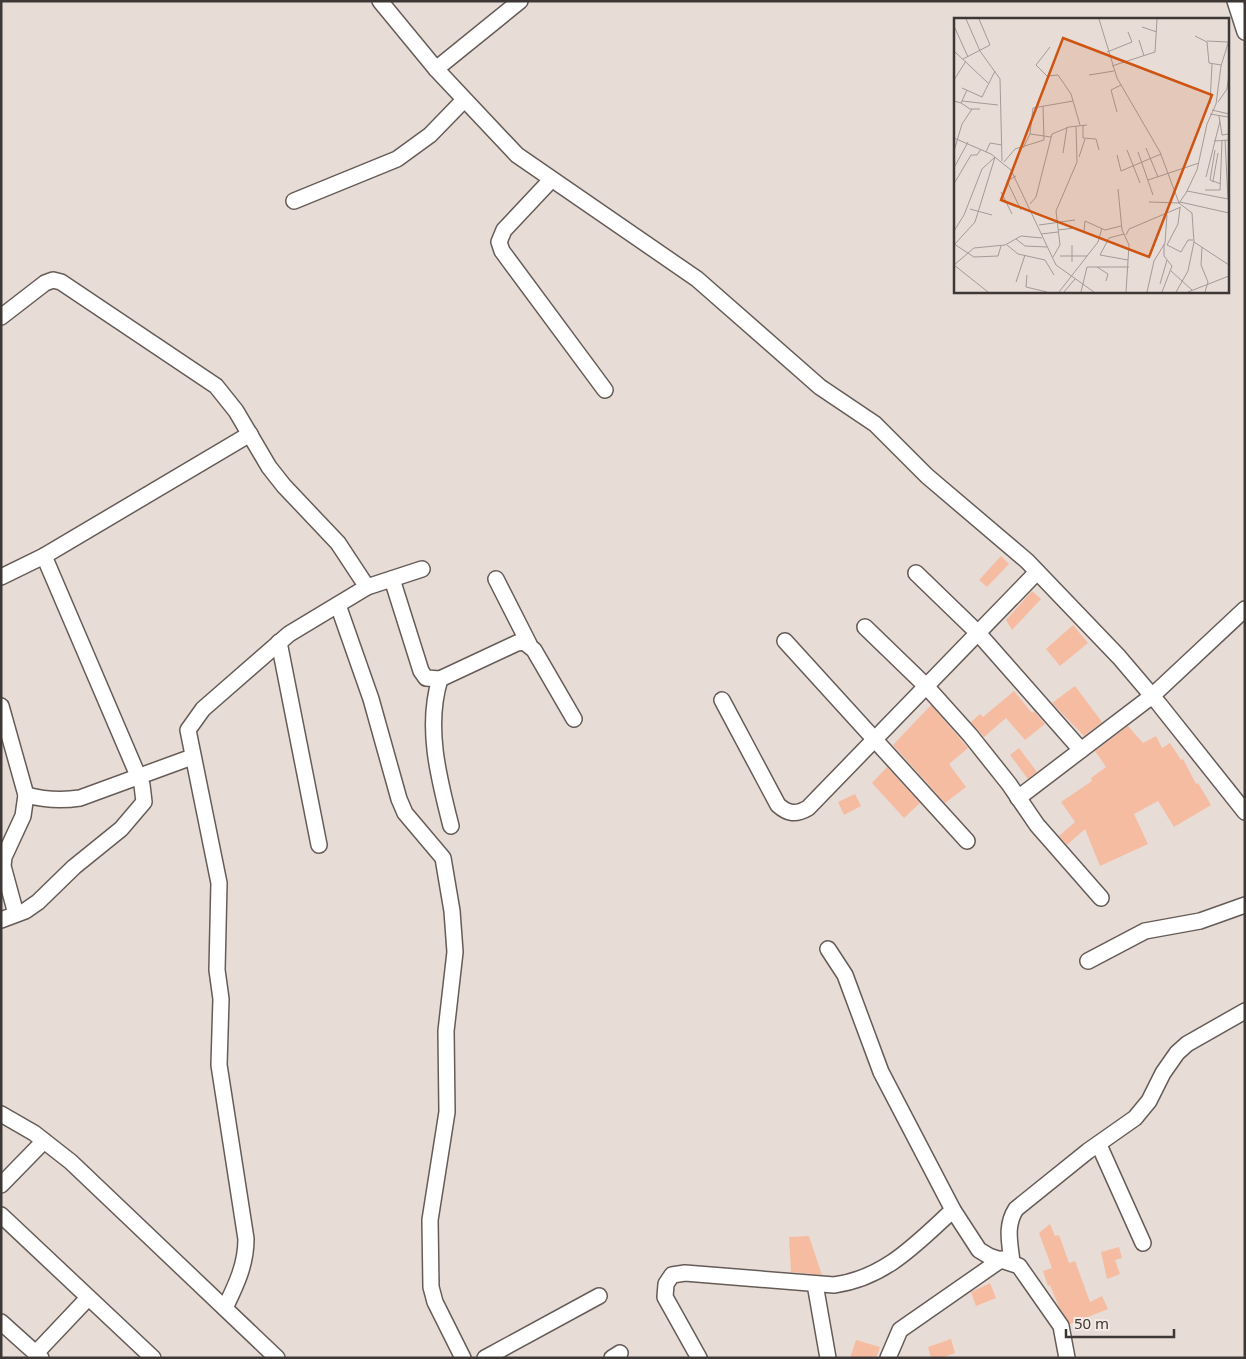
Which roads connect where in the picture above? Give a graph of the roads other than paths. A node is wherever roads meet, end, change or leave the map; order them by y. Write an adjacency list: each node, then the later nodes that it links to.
1 (380, 1): 5 (street)
2 (520, 1): 5 (street)
3 (1235, 1): 4 (street)
4 (1245, 32)
5 (436, 69): 6 (street)
6 (464, 100): 7 (street); 8 (street)
7 (551, 180): 10 (street); 14 (street)
8 (294, 201)
9 (1, 317): 11 (street)
10 (605, 390)
11 (250, 434): 12 (street); 19 (street)
12 (44, 556): 16 (street); 36 (street)
13 (422, 569): 17 (street)
14 (1038, 572): 23 (street); 29 (street)
15 (916, 573): 23 (street)
16 (1, 577)
17 (392, 579): 19 (street); 27 (street)
18 (496, 579): 26 (street)
19 (367, 588): 20 (street)
20 (338, 605): 25 (street); 66 (street)
21 (1245, 610): 29 (street)
22 (865, 627): 28 (street)
23 (978, 633): 28 (street); 34 (street)
24 (785, 641): 33 (street)
25 (279, 642): 35 (street); 42 (street)
26 (529, 644): 27 (street); 32 (street)
27 (440, 679): 40 (street)
28 (926, 686): 33 (street); 38 (street)
29 (1152, 696): 34 (street); 39 (street)
30 (722, 700): 33 (street)
31 (1, 706): 37 (street)
32 (574, 719)
33 (876, 738): 41 (street)
34 (1080, 750): 38 (street)
35 (192, 757): 36 (street); 61 (street)
36 (139, 777): 37 (street); 45 (street)
37 (26, 795): 45 (street)
38 (1018, 798): 43 (street)
39 (1245, 812)
40 (451, 826)
41 (967, 841)
42 (319, 845)
43 (1101, 898)
44 (1245, 905): 48 (street)
45 (16, 914): 46 (street)
46 (1, 920)
47 (828, 949): 54 (street)
48 (1088, 961)
49 (1245, 1010): 52 (street)
50 (1, 1114): 51 (street)
51 (44, 1141): 53 (street); 61 (street)
52 (1099, 1144): 56 (street); 57 (street)
53 (1, 1185)
54 (953, 1210): 57 (street); 58 (street)
55 (1, 1216): 60 (street)
56 (1143, 1243)
57 (1007, 1260): 70 (street); 71 (street)
58 (815, 1284): 68 (street); 69 (street)
59 (599, 1296): 67 (street)
60 (88, 1298): 63 (street); 64 (street)
61 (225, 1308): 65 (street)
62 (1, 1322): 63 (street)
63 (39, 1356)
64 (153, 1358)
65 (277, 1358)
66 (463, 1358)
67 (485, 1358)
68 (699, 1358)
69 (828, 1358)
70 (888, 1358)
71 (1067, 1358)

